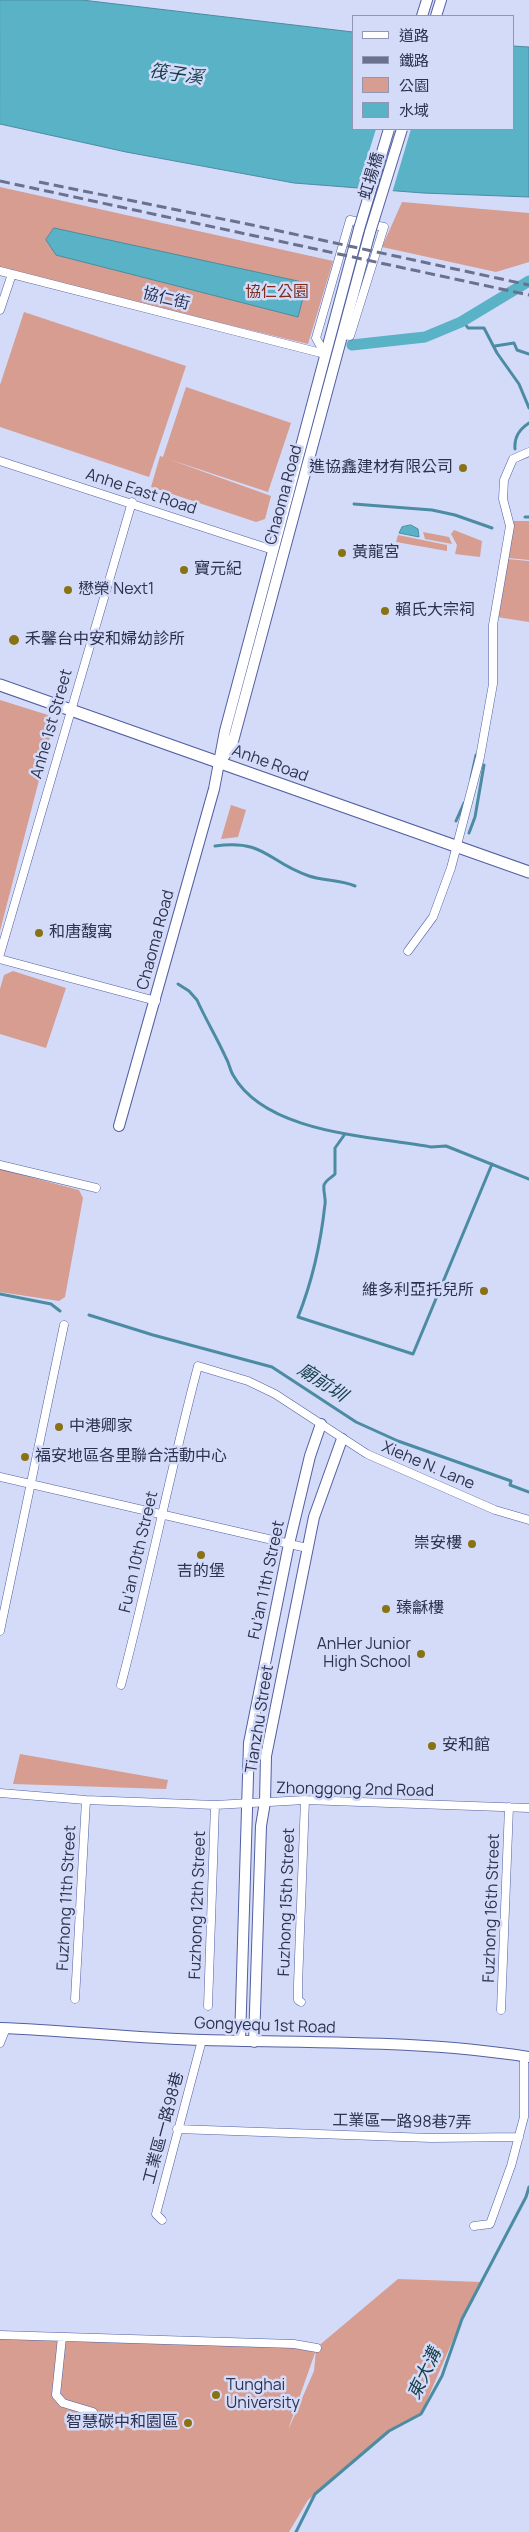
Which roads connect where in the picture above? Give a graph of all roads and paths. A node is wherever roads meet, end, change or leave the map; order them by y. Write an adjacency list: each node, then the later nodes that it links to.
1 (427, 0): 3 (street)
2 (441, 0): 4 (street)
3 (422, 15)
4 (436, 15)
5 (389, 130): 7 (street, 虹揚橋, bridge)
6 (402, 130): 8 (street, 虹揚橋, bridge)
7 (359, 229): 13 (street, Chaoma Road)
8 (370, 232): 12 (street, Chaoma Road)
9 (0, 271): 10 (street, 協仁街)
10 (12, 274): 11 (street); 13 (street, 協仁街)
11 (0, 310)
12 (343, 335): 13 (street); 20 (street, Chaoma Road)
13 (325, 354): 17 (street, Chaoma Road)
14 (529, 452): 21 (street)
15 (0, 460): 16 (street, Anhe East Road)
16 (132, 502): 17 (street, Anhe East Road); 19 (street, Anhe 1st Street)
17 (273, 550): 20 (street, Chaoma Road)
18 (0, 685): 19 (main road, Anhe Road)
19 (70, 710): 20 (main road, Anhe Road); 24 (street, Anhe 1st Street)
20 (220, 762): 21 (main road, Anhe Road); 26 (street, Chaoma Road)
21 (456, 846): 22 (main road, Anhe Road); 23 (street)
22 (529, 872)
23 (408, 951)
24 (0, 954)
25 (0, 959): 26 (street)
26 (156, 1000): 27 (street, Chaoma Road)
27 (119, 1126)
28 (0, 1165): 29 (street)
29 (96, 1188)
30 (64, 1325): 35 (street)
31 (198, 1366): 32 (street, Xiehe N. Lane); 36 (street, Fu’an 10th Street)
32 (321, 1424): 33 (street, Xiehe N. Lane); 38 (street, Fu’an 11th Street)
33 (342, 1439): 37 (street, Xiehe N. Lane); 39 (street, Tianzhu Street)
34 (0, 1477): 35 (street)
35 (31, 1484): 36 (street); 40 (street)
36 (161, 1514): 38 (street); 42 (street, Fu’an 10th Street)
37 (529, 1520)
38 (289, 1544): 39 (street); 47 (street, Fu’an 11th Street)
39 (307, 1548): 46 (street, Tianzhu Street)
40 (1, 1618): 41 (street)
41 (0, 1631)
42 (120, 1685)
43 (0, 1793): 44 (street, Zhonggong 2nd Road)
44 (86, 1800): 48 (street, Zhonggong 2nd Road); 51 (street, Fuzhong 11th Street)
45 (305, 1800): 46 (street, Zhonggong 2nd Road); 49 (street, Zhonggong 2nd Road); 52 (street, Fuzhong 15th Street)
46 (265, 1802): 47 (street, Zhonggong 2nd Road); 58 (street, Tianzhu Street)
47 (246, 1803): 48 (street, Zhonggong 2nd Road); 57 (street)
48 (215, 1805): 53 (street, Fuzhong 12th Street)
49 (509, 1807): 50 (street, Zhonggong 2nd Road); 54 (street, Fuzhong 16th Street)
50 (529, 1808)
51 (75, 1999)
52 (301, 2002)
53 (208, 2006)
54 (501, 2010)
55 (3, 2028): 56 (street, Gongyequ 1st Road); 59 (street)
56 (202, 2040): 57 (street, Gongyequ 1st Road); 61 (street, 工業區一路98巷)
57 (240, 2041): 58 (street, Gongyequ 1st Road)
58 (254, 2042): 60 (street, Gongyequ 1st Road)
59 (0, 2044)
60 (526, 2057): 62 (street)
61 (177, 2129): 62 (street, 工業區一路98巷7弄); 63 (street, 工業區一路98巷)
62 (519, 2138): 64 (street)
63 (162, 2220)
64 (474, 2226)
65 (0, 2335): 66 (street)
66 (62, 2338): 67 (street); 68 (street)
67 (317, 2348)
68 (93, 2412)

